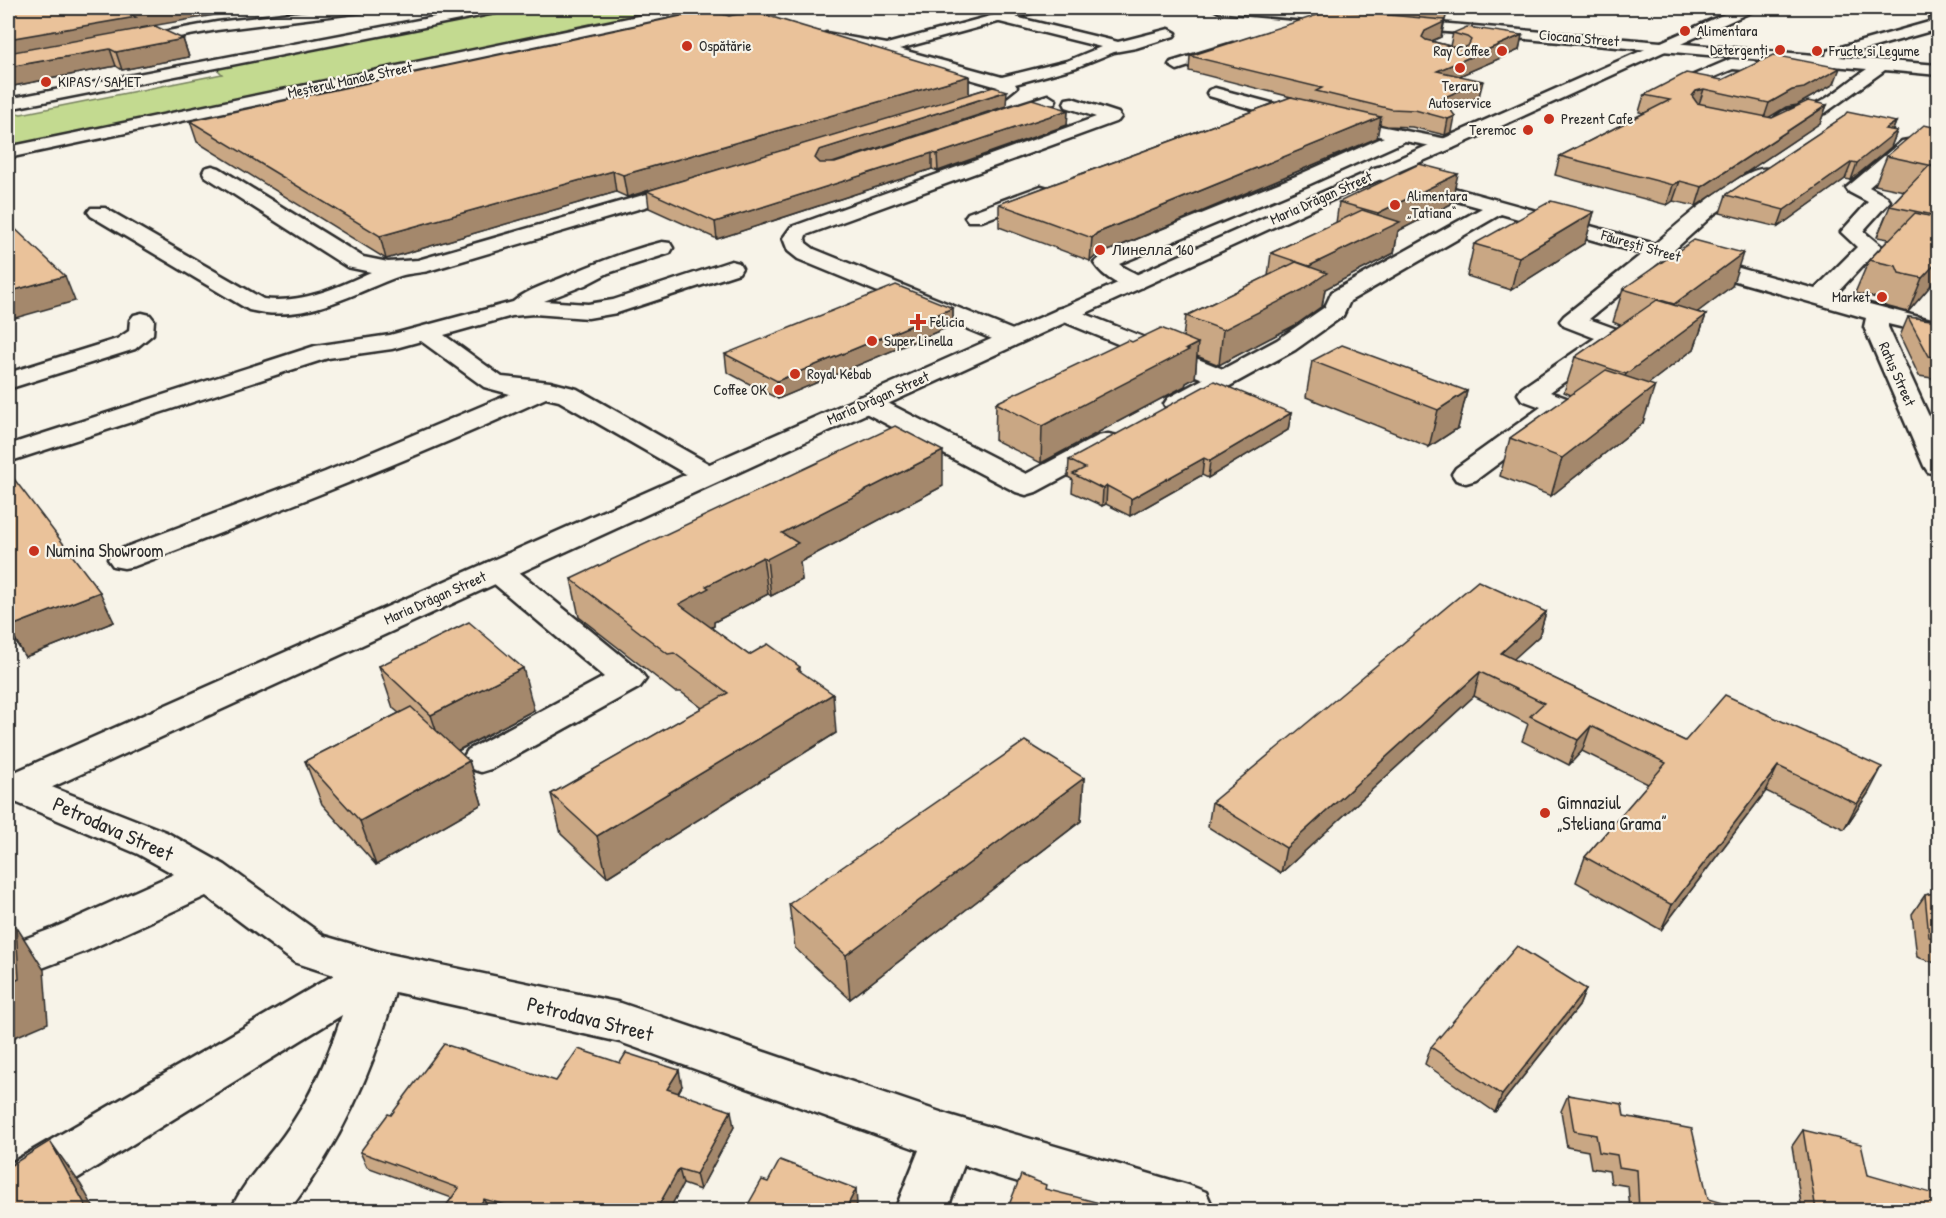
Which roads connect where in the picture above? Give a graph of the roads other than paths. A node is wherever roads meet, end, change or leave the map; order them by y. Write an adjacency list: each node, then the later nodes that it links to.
1 (362, 8): 18 (main road)
2 (500, 8): 33 (main road)
3 (693, 8): 44 (main road, Meșterul Manole Street)
4 (1035, 8): 9 (main road)
5 (1219, 8): 7 (main road, Ciocana Street)
6 (1749, 8): 19 (main road, Maria Drăgan Street)
7 (1308, 15): 12 (main road, Ciocana Street); 14 (main road)
8 (1938, 15): 22 (main road)
9 (997, 17): 11 (main road); 20 (main road)
10 (930, 20): 11 (main road)
11 (959, 28): 21 (main road)
12 (1474, 29): 17 (main road); 19 (main road, Ciocana Street)
13 (1169, 33): 20 (main road)
14 (1360, 35)
15 (824, 36): 21 (main road)
16 (1251, 41): 24 (main road)
17 (1447, 41)
18 (112, 45)
19 (1663, 45): 22 (main road, Ciocana Street); 42 (main road, Maria Drăgan Street)
20 (1111, 48): 29 (main road)
21 (890, 49): 29 (main road)
22 (1813, 59): 26 (main road, Ciocana Street)
23 (1938, 61): 25 (main road)
24 (1177, 65)
25 (1914, 68): 26 (main road, Ciocana Street); 27 (main road, Ciocana Street)
26 (1875, 70): 28 (main road); 40 (main road)
27 (1938, 70)
28 (1695, 80)
29 (1002, 82): 35 (main road)
30 (1215, 93): 34 (main road)
31 (1048, 100): 38 (main road)
32 (1072, 103): 49 (main road)
33 (8, 104)
34 (1268, 107): 36 (main road); 37 (main road)
35 (945, 109)
36 (1331, 118)
37 (1235, 119)
38 (984, 121)
39 (1364, 127): 41 (main road)
40 (1766, 129)
41 (1402, 136): 42 (main road); 59 (main road)
42 (1447, 144): 48 (main road, Maria Drăgan Street)
43 (1938, 151): 60 (main road)
44 (8, 153)
45 (1773, 165): 56 (main road)
46 (909, 168): 49 (main road)
47 (212, 172): 58 (main road)
48 (1378, 173): 52 (main road, Făurești Street); 59 (main road, Maria Drăgan Street)
49 (941, 179): 67 (main road)
50 (711, 181): 58 (main road)
51 (1061, 184): 54 (main road)
52 (1499, 207): 56 (main road, Făurești Street); 68 (main road)
53 (98, 212): 58 (main road)
54 (975, 217)
55 (662, 248): 61 (main road)
56 (1660, 251): 60 (main road, Făurești Street); 74 (main road)
57 (731, 268): 61 (main road)
58 (395, 270)
59 (1135, 282): 62 (main road, Maria Drăgan Street)
60 (1820, 297): 63 (main road, Făurești Street)
61 (521, 308): 66 (main road)
62 (1065, 314): 67 (main road, Maria Drăgan Street); 68 (main road)
63 (1878, 314): 65 (main road, Făurești Street); 73 (main road, Ratuș Street)
64 (142, 320): 69 (main road)
65 (1934, 322)
66 (425, 333): 70 (main road); 72 (main road)
67 (1011, 338): 71 (main road, Maria Drăgan Street)
68 (1225, 379): 71 (main road)
69 (8, 381)
70 (543, 388): 75 (main road); 76 (main road)
71 (867, 403): 75 (main road, Maria Drăgan Street)
72 (8, 454)
73 (1938, 466)
74 (1466, 474)
75 (708, 475): 77 (main road, Maria Drăgan Street)
76 (124, 559)
77 (497, 570): 78 (main road); 79 (main road, Maria Drăgan Street)
78 (481, 759)
79 (12, 789): 80 (main road, Petrodava Street)
80 (210, 876): 81 (main road); 82 (main road, Petrodava Street)
81 (8, 963)
82 (379, 970): 83 (main road, Petrodava Street); 84 (main road); 85 (main road)
83 (949, 1138): 86 (main road); 87 (main road, Petrodava Street)
84 (8, 1193)
85 (257, 1210)
86 (921, 1210)
87 (1188, 1210)

